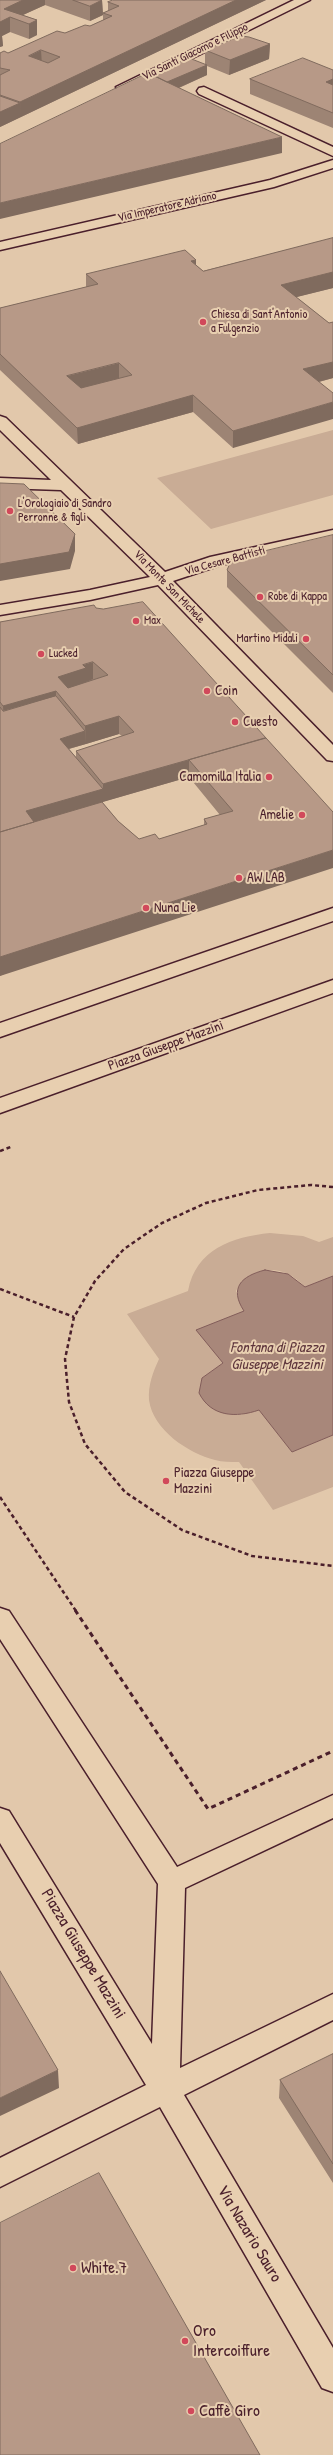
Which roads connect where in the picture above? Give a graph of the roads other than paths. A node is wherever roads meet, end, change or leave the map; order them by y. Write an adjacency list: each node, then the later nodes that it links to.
1 (304, 0): 2 (street, Via Santi Giacomo e Filippo)
2 (114, 91)
3 (204, 91): 4 (street)
4 (333, 152)
5 (333, 164): 6 (street, Via Imperatore Adriano)
6 (0, 246)
7 (0, 421): 9 (street, Via Monte San Michele)
8 (0, 483): 9 (street)
9 (68, 485): 11 (street, Via Monte San Michele)
10 (333, 535): 11 (street, Via Cesare Battisti)
11 (162, 579): 12 (street, Via Cesare Battisti); 13 (street, Via Monte San Michele)
12 (0, 610)
13 (333, 756)
14 (333, 914): 16 (street)
15 (333, 986): 17 (street, Piazza Giuseppe Mazzini)
16 (0, 1030)
17 (0, 1106)
18 (0, 1618): 21 (street)
19 (333, 1806): 21 (street)
20 (0, 1819): 23 (street, Piazza Giuseppe Mazzini)
21 (172, 1882): 23 (street)
22 (333, 2006): 23 (street)
23 (165, 2090): 24 (street); 25 (street, Via Nazario Sauro)
24 (0, 2174)
25 (333, 2377)

